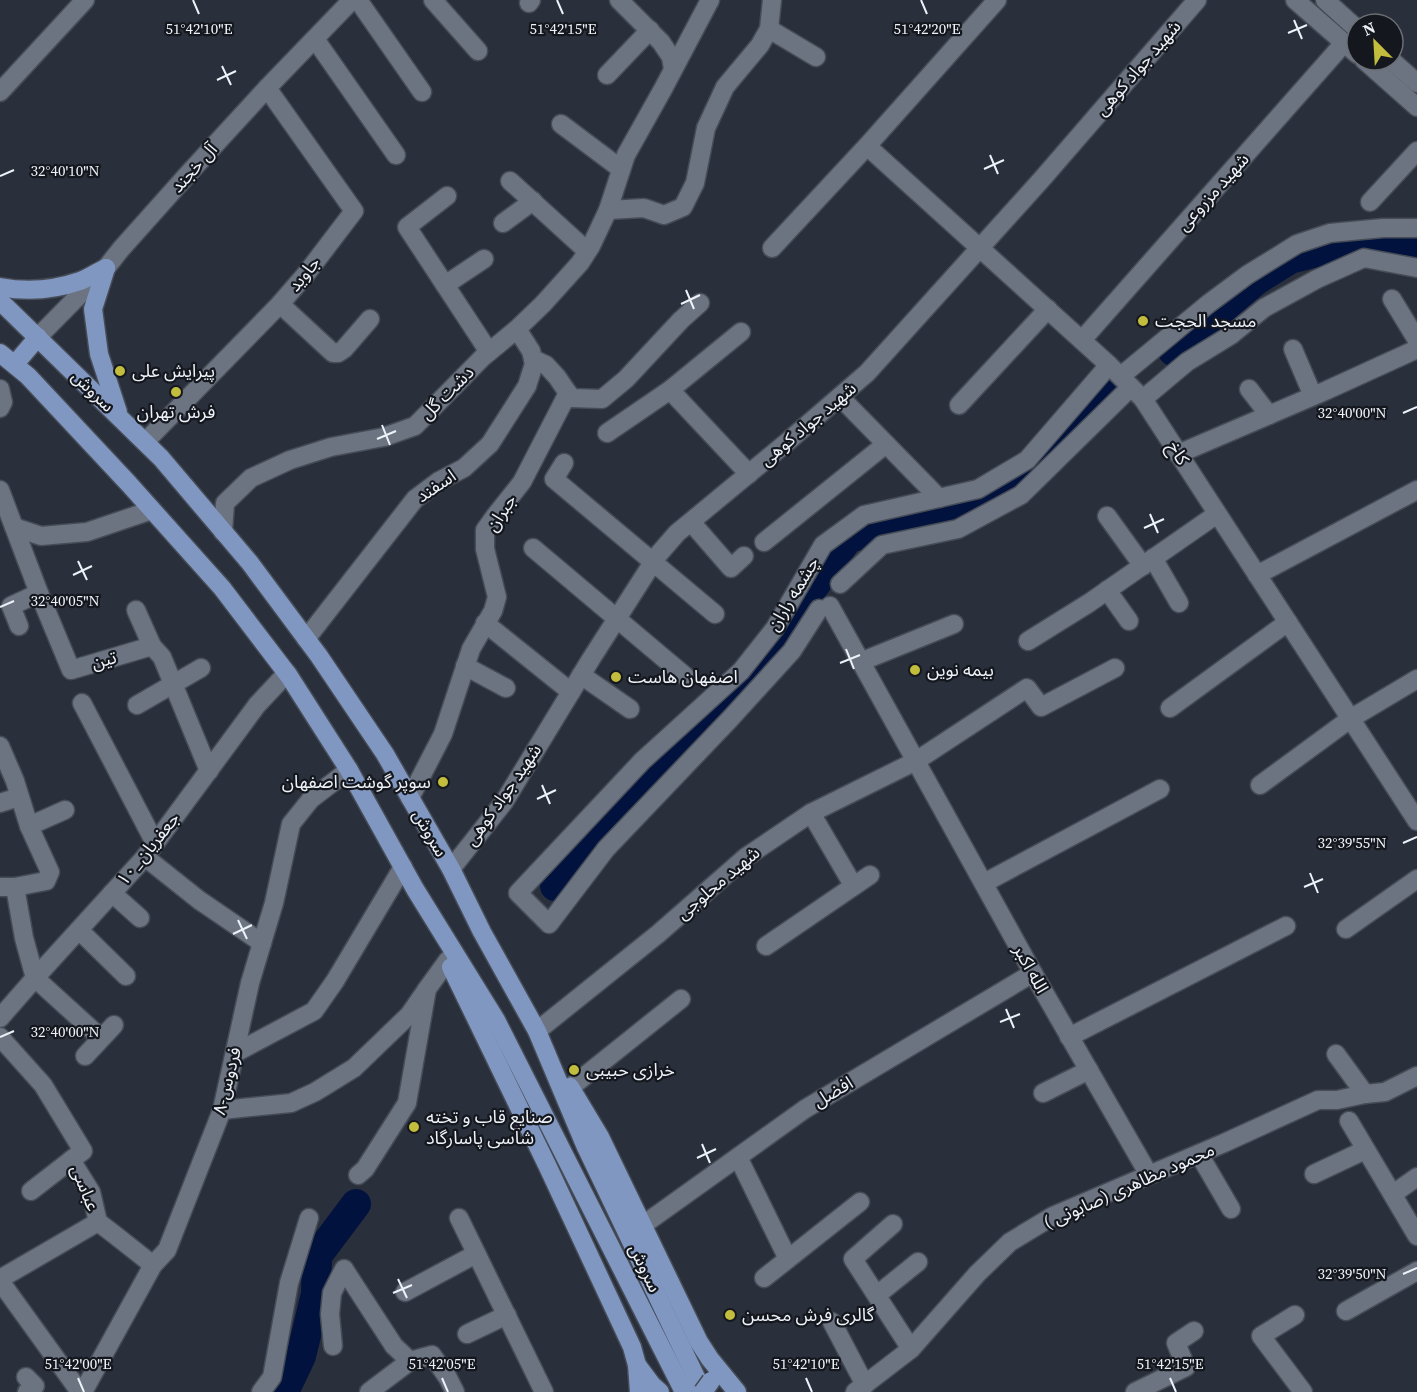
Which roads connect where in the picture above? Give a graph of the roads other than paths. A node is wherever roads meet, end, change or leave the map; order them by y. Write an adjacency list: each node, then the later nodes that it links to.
1 (85, 0): 24 (street)
2 (352, 0): 15 (street, آل خجند)
3 (358, 0): 25 (street)
4 (433, 0): 17 (street)
5 (619, 0): 14 (street)
6 (710, 0): 20 (street, دشت گل)
7 (772, 0): 13 (street)
8 (997, 0): 28 (street)
9 (1197, 0): 40 (street, شهید جواد کوهی)
10 (1295, 0): 16 (street)
11 (1332, 3): 12 (street)
12 (1345, 17)
13 (769, 29): 19 (street); 36 (street)
14 (650, 30): 20 (street); 22 (street)
15 (315, 39): 23 (street, آل خجند); 30 (street)
16 (1345, 44)
17 (478, 51)
18 (1345, 55): 56 (street, شهید مزروعی)
19 (816, 57)
20 (673, 69): 31 (street, دشت گل)
21 (1378, 72): 26 (street)
22 (607, 75)
23 (267, 88): 43 (street, آل خجند); 50 (street, جاوید)
24 (0, 92)
25 (422, 92)
26 (1417, 107)
27 (561, 124): 31 (street)
28 (867, 146): 39 (street); 40 (street, کاخ)
29 (1417, 152): 35 (street)
30 (396, 155)
31 (621, 169): 36 (street, دشت گل)
32 (510, 181): 34 (street)
33 (447, 196): 45 (street)
34 (532, 201): 37 (street); 41 (street)
35 (1370, 202)
36 (608, 210): 41 (street, دشت گل)
37 (503, 223)
38 (1417, 228): 64 (street)
39 (772, 248)
40 (980, 248): 51 (street, کاخ); 70 (street, شهید جواد کوهی)
41 (587, 251): 53 (street, دشت گل)
42 (484, 259): 45 (street)
43 (106, 268): 46 (main road); 55 (street, آل خجند); 74 (main road)
44 (1417, 268): 64 (street)
45 (445, 285): 60 (street)
46 (0, 287)
47 (1392, 299): 57 (street)
48 (0, 302): 55 (main road, سروش)
49 (700, 303): 68 (street)
50 (280, 304): 52 (street); 76 (street, جاوید)
51 (1048, 309): 56 (street, کاخ); 71 (street)
52 (370, 319)
53 (517, 329): 60 (street, دشت گل); 62 (street)
54 (741, 332): 67 (street)
55 (38, 337): 63 (main road); 74 (main road, سروش)
56 (1082, 340): 64 (street, کاخ)
57 (1417, 340)
58 (1293, 349): 69 (street)
59 (1417, 350): 69 (street)
60 (489, 352): 89 (street, دشت گل)
61 (0, 353): 63 (main road, سروش)
62 (533, 359): 68 (street); 109 (street, اسفند)
63 (15, 364): 84 (main road, سروش)
64 (1126, 382): 78 (street, کاخ); 83 (street, چشمه راران); 96 (street)
65 (0, 389): 72 (street)
66 (1249, 389): 73 (street)
67 (670, 390): 75 (street); 80 (street)
68 (568, 393): 106 (street, جبران)
69 (1313, 396): 73 (street)
70 (840, 397): 77 (street); 80 (street, شهید جواد کوهی)
71 (959, 405)
72 (0, 408)
73 (1269, 415): 78 (street)
74 (120, 417): 76 (main road, سروش)
75 (607, 434)
76 (145, 442): 89 (main road, سروش)
77 (886, 444): 83 (street); 90 (street)
78 (1178, 454): 85 (street, کاخ)
79 (564, 463): 93 (street)
80 (748, 474): 87 (street, شهید جواد کوهی)
81 (0, 490): 88 (street, تین)
82 (1417, 490): 95 (street)
83 (939, 498): 100 (street, چشمه راران)
84 (152, 510): 88 (street); 116 (main road, سروش)
85 (1217, 514): 94 (street); 95 (street, کاخ)
86 (1107, 516): 94 (street)
87 (691, 522): 92 (street); 93 (street, شهید جواد کوهی)
88 (7, 530): 98 (street, تین)
89 (223, 532): 109 (main road, سروش)
90 (764, 542)
91 (533, 548): 103 (street)
92 (744, 556)
93 (654, 562): 102 (street); 103 (street, شهید جواد کوهی)
94 (1148, 562): 97 (street); 99 (street)
95 (1257, 574): 105 (street, کاخ)
96 (840, 584)
97 (1107, 590): 104 (street); 110 (street)
98 (39, 593): 108 (street); 111 (street, تین)
99 (1179, 603)
100 (824, 607): 112 (street, الله اکبر)
101 (136, 610): 111 (street)
102 (715, 614)
103 (617, 619): 117 (street, شهید جواد کوهی); 118 (street)
104 (1129, 621)
105 (1288, 622): 125 (street); 127 (street, کاخ)
106 (485, 623): 113 (street, جبران); 122 (street)
107 (954, 624): 112 (street)
108 (19, 626)
109 (306, 639): 135 (main road, سروش)
110 (1028, 641)
111 (152, 646): 120 (street)
112 (860, 662): 129 (street, الله اکبر)
113 (465, 666): 121 (street); 135 (street, جبران)
114 (201, 668): 120 (street)
115 (1114, 668): 129 (street, شهید محلوجی)
116 (287, 673): 130 (main road, سروش); 131 (street, ۱۰_جعفریان)
117 (581, 675): 122 (street, شهید جواد کوهی); 126 (street)
118 (685, 676)
119 (1417, 679): 127 (street)
120 (173, 684): 124 (street); 131 (street)
121 (506, 688)
122 (571, 692): 143 (street, شهید جواد کوهی)
123 (82, 703): 141 (street)
124 (137, 705)
125 (1170, 708)
126 (630, 709)
127 (1350, 719): 132 (street); 139 (street, کاخ)
128 (1, 753): 134 (street)
129 (916, 761): 138 (street, شهید محلوجی); 146 (street, الله اکبر)
130 (350, 770): 142 (main road, سروش); 155 (street, ۸-فردوس)
131 (209, 771): 141 (street, ۱۰_جعفریان)
132 (1260, 785)
133 (1160, 789): 146 (street)
134 (19, 797): 136 (street); 140 (street)
135 (410, 798): 143 (main road, سروش)
136 (0, 803)
137 (65, 810): 140 (street)
138 (811, 813): 147 (street); 164 (street, شهید محلوجی)
139 (1417, 821)
140 (29, 826): 148 (street)
141 (150, 850): 150 (street, ۱۰_جعفریان); 155 (street)
142 (403, 867): 149 (main road, سروش); 167 (street)
143 (451, 869): 164 (main road, سروش)
144 (870, 874): 147 (street)
145 (1417, 879): 153 (street)
146 (984, 883): 158 (street, الله اکبر)
147 (853, 885): 156 (street)
148 (8, 887): 160 (street)
149 (415, 890): 157 (main road); 215 (main road, سروش)
150 (112, 893): 151 (street); 154 (street, ۱۰_جعفریان)
151 (140, 918)
152 (1286, 926): 166 (street)
153 (1346, 928)
154 (79, 930): 159 (street); 160 (street, ۱۰_جعفریان)
155 (262, 943): 167 (street, ۸-فردوس)
156 (766, 946)
157 (448, 960): 161 (street); 214 (main road)
158 (1033, 973): 166 (street, الله اکبر); 179 (street, افضل)
159 (126, 976)
160 (35, 978): 163 (street, ۱۰_جعفریان); 169 (street)
161 (427, 989): 175 (street); 182 (street)
162 (681, 999): 172 (street)
163 (0, 1018)
164 (537, 1031): 172 (main road); 215 (main road, سروش)
165 (0, 1037): 180 (street, عباسی)
166 (1070, 1037): 170 (street, الله اکبر)
167 (235, 1053): 175 (street, ۸-فردوس)
168 (1336, 1054): 174 (street)
169 (85, 1056)
170 (1089, 1070): 173 (street); 183 (street, الله اکبر)
171 (1417, 1076): 174 (street, محمود مظاهری (صابونی ))
172 (571, 1087): 193 (main road)
173 (1043, 1093)
174 (1365, 1094): 178 (street, محمود مظاهری (صابونی ))
175 (222, 1110): 198 (street, ۸-فردوس)
176 (1349, 1121): 177 (street)
177 (1365, 1150): 181 (street); 186 (street)
178 (1199, 1154): 183 (street, محمود مظاهری (صابونی )); 188 (street)
179 (738, 1157): 193 (street, افضل); 196 (street)
180 (71, 1160): 185 (street); 191 (street, عباسی)
181 (1314, 1174)
182 (358, 1175)
183 (1149, 1175): 211 (street, محمود مظاهری (صابونی ))
184 (1417, 1177): 186 (street)
185 (31, 1191)
186 (1393, 1194): 194 (street)
187 (860, 1202): 196 (street)
188 (1231, 1209)
189 (309, 1218): 218 (street)
190 (459, 1218): 195 (street)
191 (98, 1222): 198 (street); 201 (street, عباسی)
192 (893, 1224): 203 (street)
193 (642, 1225): 212 (main road)
194 (1417, 1236)
195 (477, 1254): 202 (street); 205 (street)
196 (788, 1259): 200 (street)
197 (918, 1262): 203 (street)
198 (153, 1266): 217 (street, ۸-فردوس)
199 (1417, 1270): 204 (street)
200 (764, 1278)
201 (0, 1280): 217 (street)
202 (405, 1292)
203 (877, 1295): 211 (street)
204 (1346, 1311)
205 (507, 1315): 209 (street); 221 (street)
206 (1295, 1316): 226 (street)
207 (832, 1322): 216 (street)
208 (1194, 1330): 225 (street)
209 (467, 1334)
210 (333, 1346): 213 (street)
211 (911, 1349): 216 (street, محمود مظاهری (صابونی ))
212 (710, 1359): 215 (main road); 224 (main road)
213 (410, 1361): 219 (street); 220 (street)
214 (637, 1365): 222 (main road); 223 (main road)
215 (700, 1388)
216 (860, 1388)
217 (82, 1392)
218 (261, 1392)
219 (369, 1392)
220 (455, 1392)
221 (544, 1392)
222 (639, 1392)
223 (660, 1392)
224 (737, 1392)
225 (1135, 1392)
226 (1304, 1392)

